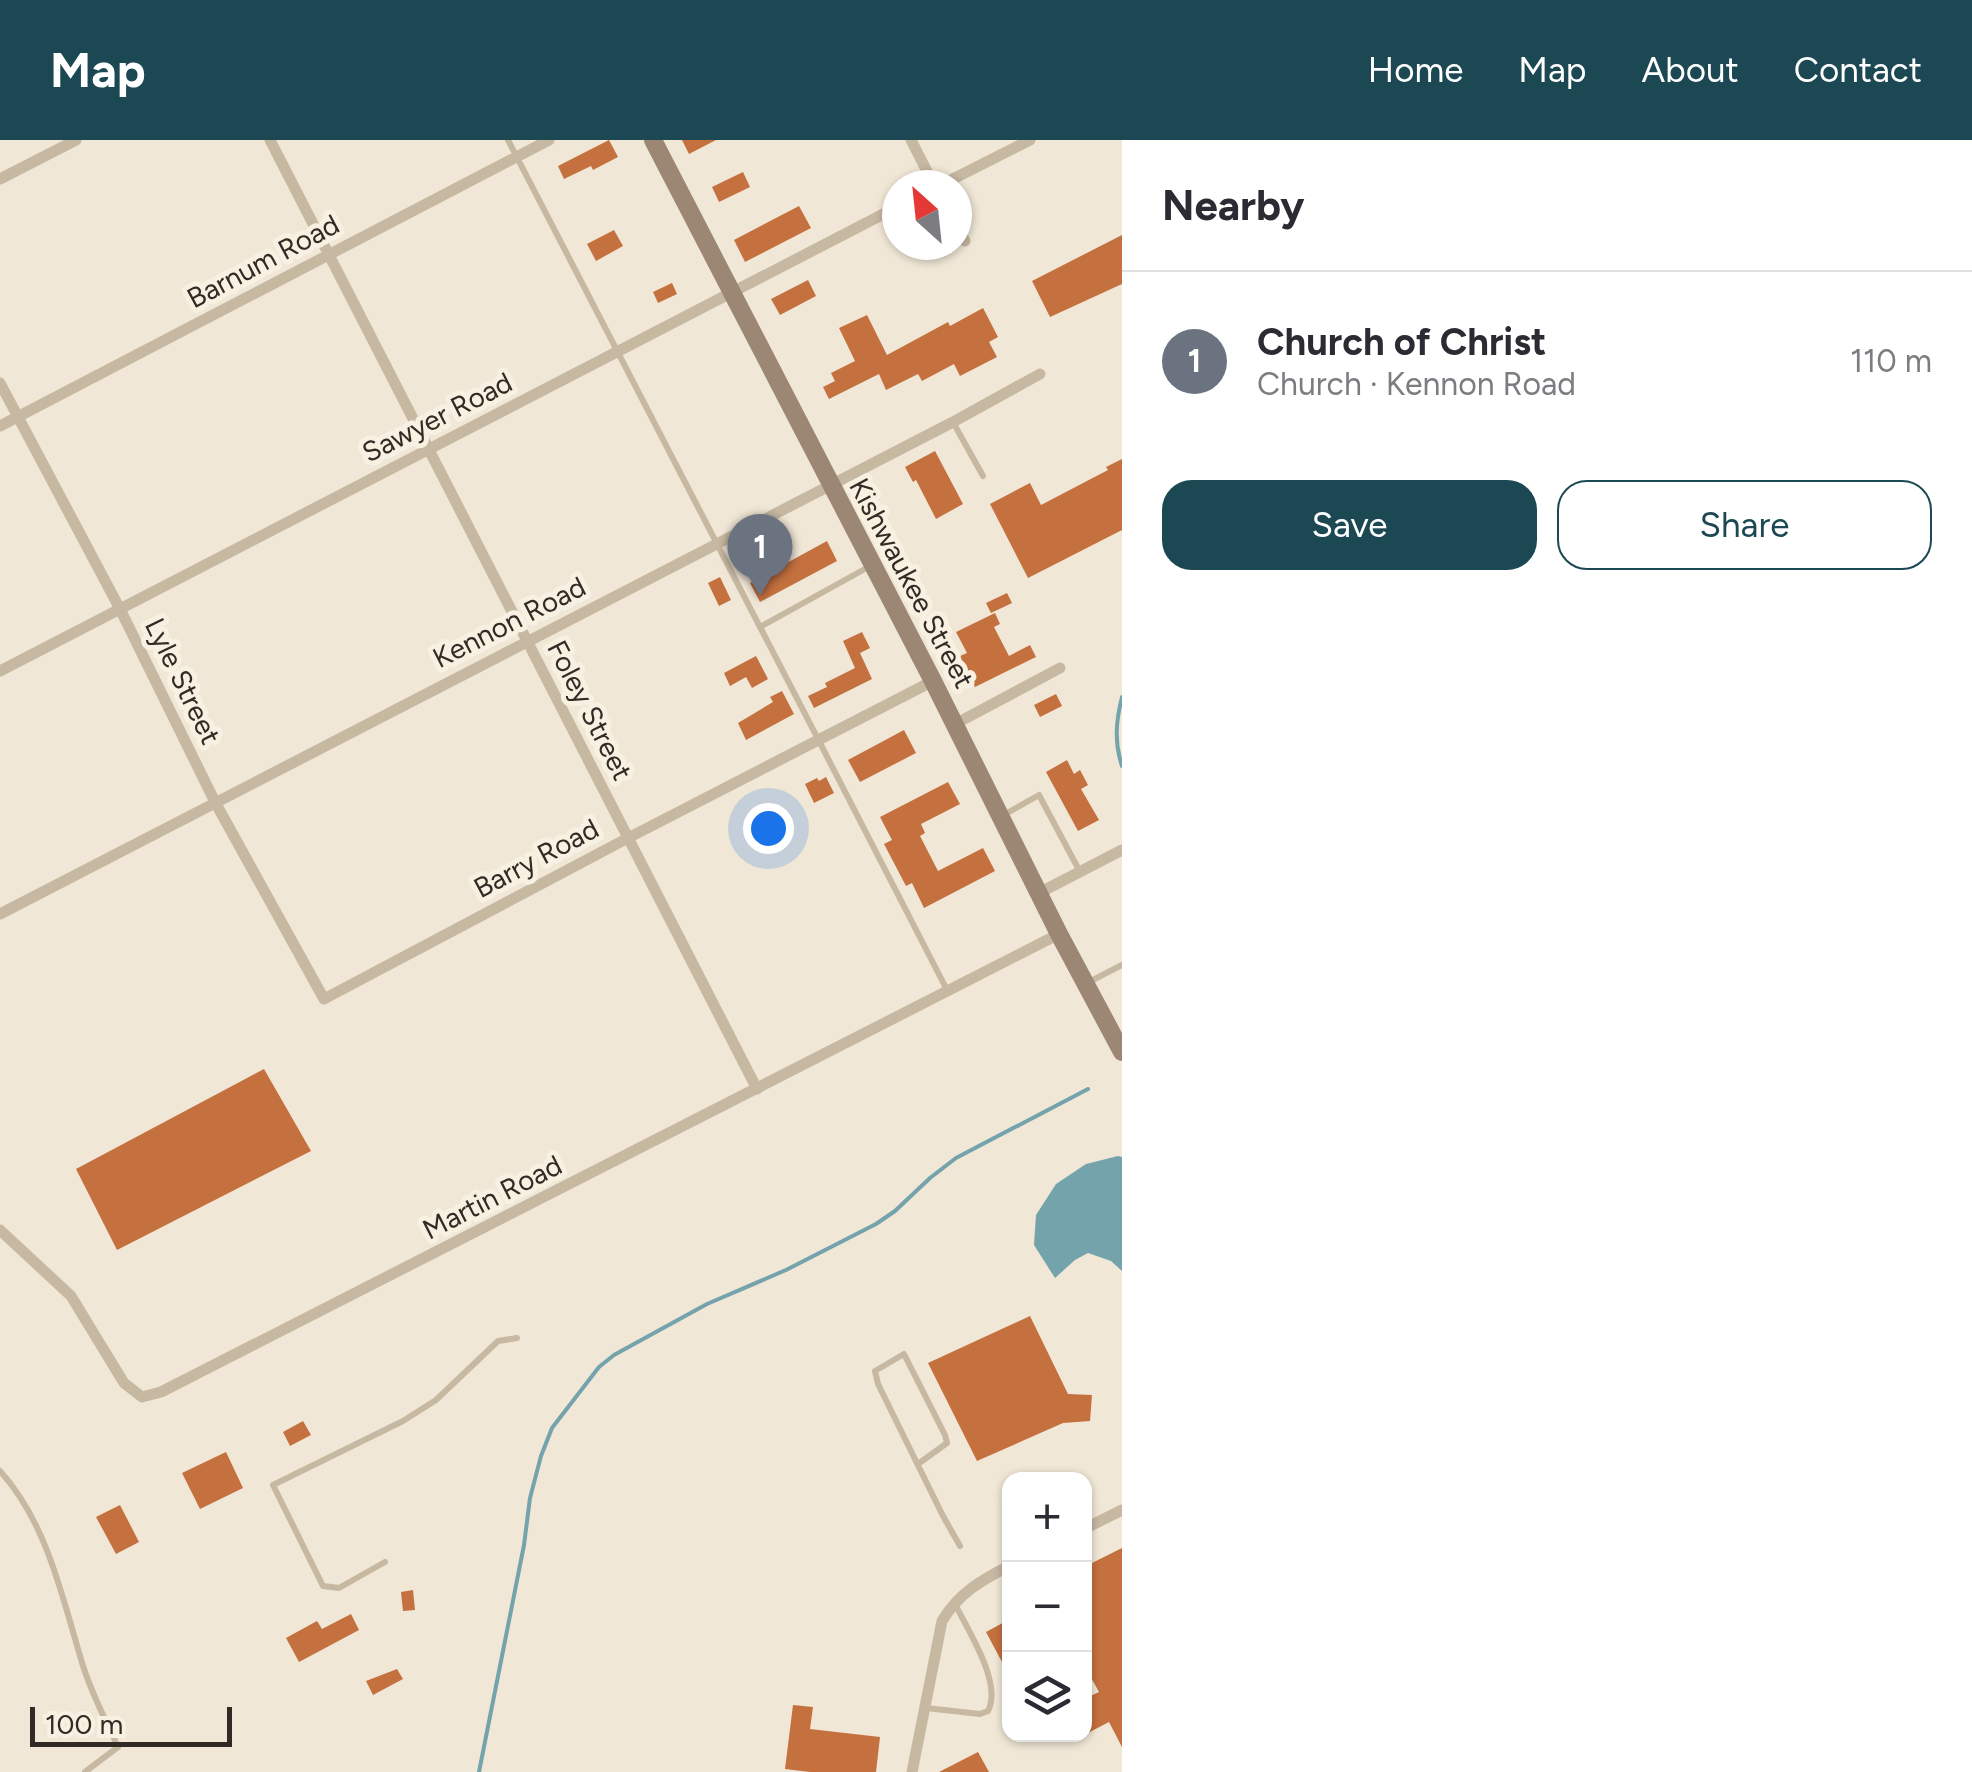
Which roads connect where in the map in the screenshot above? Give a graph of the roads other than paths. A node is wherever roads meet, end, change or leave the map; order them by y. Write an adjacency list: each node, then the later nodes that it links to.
1 (76, 140): 11 (street)
2 (270, 140): 13 (street, Foley Street)
3 (508, 140): 8 (lane)
4 (549, 140): 8 (street, Barnum Road)
5 (653, 140): 14 (street, Kishwaukee Street)
6 (911, 140): 9 (street)
7 (1030, 140): 10 (street)
8 (517, 156): 13 (street, Barnum Road); 15 (lane)
9 (928, 170)
10 (968, 170)
11 (0, 179)
12 (882, 215): 14 (street, Sawyer Road)
13 (329, 255): 18 (street, Barnum Road); 21 (street, Foley Street)
14 (730, 293): 15 (street, Sawyer Road); 23 (street, Kishwaukee Street)
15 (618, 351): 21 (street, Sawyer Road); 24 (lane)
16 (1040, 374): 19 (street, Kennon Road)
17 (0, 384): 18 (street, Lyle Street)
18 (18, 417): 20 (street, Barnum Road); 26 (street, Lyle Street)
19 (953, 422): 22 (lane); 23 (street, Kennon Road)
20 (0, 426)
21 (429, 448): 26 (street, Sawyer Road); 28 (street, Foley Street)
22 (983, 476)
23 (830, 486): 24 (street, Kennon Road); 25 (street, Kishwaukee Street)
24 (716, 544): 27 (lane); 28 (street, Kennon Road)
25 (872, 565): 27 (lane); 31 (street, Kishwaukee Street)
26 (120, 609): 30 (street, Sawyer Road); 34 (street, Lyle Street)
27 (760, 627): 33 (lane)
28 (526, 641): 34 (street, Kennon Road); 36 (street, Foley Street)
29 (1060, 668): 32 (street)
30 (0, 672)
31 (933, 681): 32 (street, Kishwaukee Street); 33 (street, Barry Road)
32 (955, 724): 35 (street, Kishwaukee Street)
33 (820, 740): 36 (street, Barry Road); 44 (lane)
34 (215, 802): 40 (street, Kennon Road); 45 (street, Lyle Street)
35 (1000, 816): 38 (lane); 39 (street, Kishwaukee Street)
36 (628, 838): 45 (street, Barry Road); 47 (street, Foley Street)
37 (1122, 850): 38 (street)
38 (1080, 872): 39 (street)
39 (1038, 893): 41 (street, Kishwaukee Street)
40 (0, 914)
41 (1059, 934): 43 (street, Kishwaukee Street); 44 (street, Martin Road)
42 (1122, 965): 43 (lane)
43 (1086, 984): 46 (street, Kishwaukee Street)
44 (947, 990): 47 (street, Martin Road)
45 (324, 999)
46 (1122, 1052)
47 (757, 1090): 48 (street, Martin Road)
48 (0, 1230)
49 (517, 1338): 55 (lane)
50 (918, 1464): 50 (lane); 54 (lane)
51 (0, 1471): 59 (lane)
52 (1122, 1510): 53 (street)
53 (1092, 1525)
54 (960, 1546)
55 (385, 1562)
56 (1002, 1570): 57 (street)
57 (954, 1602): 58 (street); 58 (lane)
58 (925, 1708): 60 (street)
59 (85, 1772)
60 (912, 1772)

